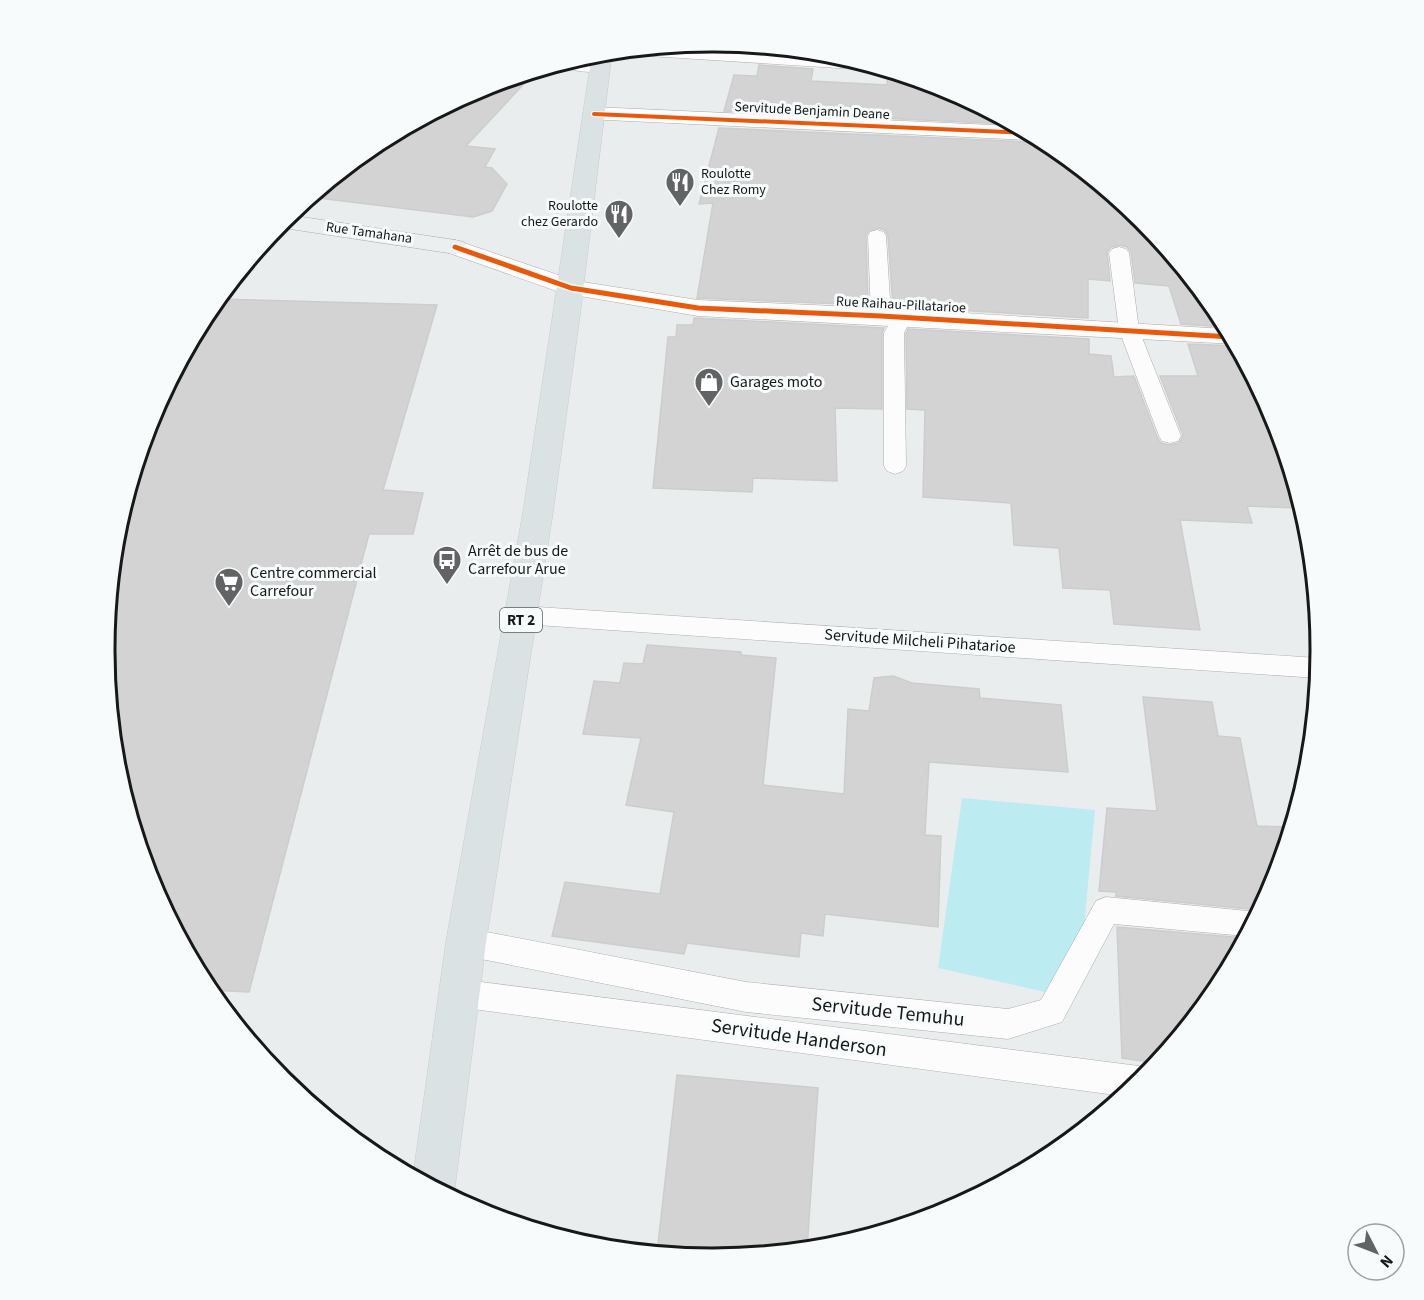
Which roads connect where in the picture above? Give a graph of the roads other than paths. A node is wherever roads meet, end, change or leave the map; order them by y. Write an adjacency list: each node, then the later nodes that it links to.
1 (601, 63): 2 (main road, RT 2)
2 (594, 114): 3 (street, Servitude Benjamin Deane); 8 (main road, RT 2)
3 (1010, 132)
4 (296, 222): 6 (street, Rue Tamahana)
5 (877, 236): 9 (lane)
6 (455, 246): 8 (street, Rue Raihau-Pillatarioe)
7 (1119, 253): 10 (lane)
8 (572, 276): 9 (street, Rue Raihau-Pillatarioe); 14 (main road, RT 2)
9 (891, 316): 10 (street, Rue Raihau-Pillatarioe); 13 (lane)
10 (1129, 330): 11 (street, Rue Raihau-Pillatarioe); 12 (lane)
11 (1220, 336)
12 (1170, 436)
13 (895, 466)
14 (522, 615): 15 (lane, Servitude Milcheli Pihatarioe); 17 (main road, RT 2)
15 (1309, 667)
16 (1244, 922): 17 (lane, Servitude Temuhu)
17 (466, 942): 18 (main road, RT 2)
18 (458, 993): 19 (lane, Servitude Handerson); 20 (main road, RT 2)
19 (1125, 1081)
20 (433, 1178)

